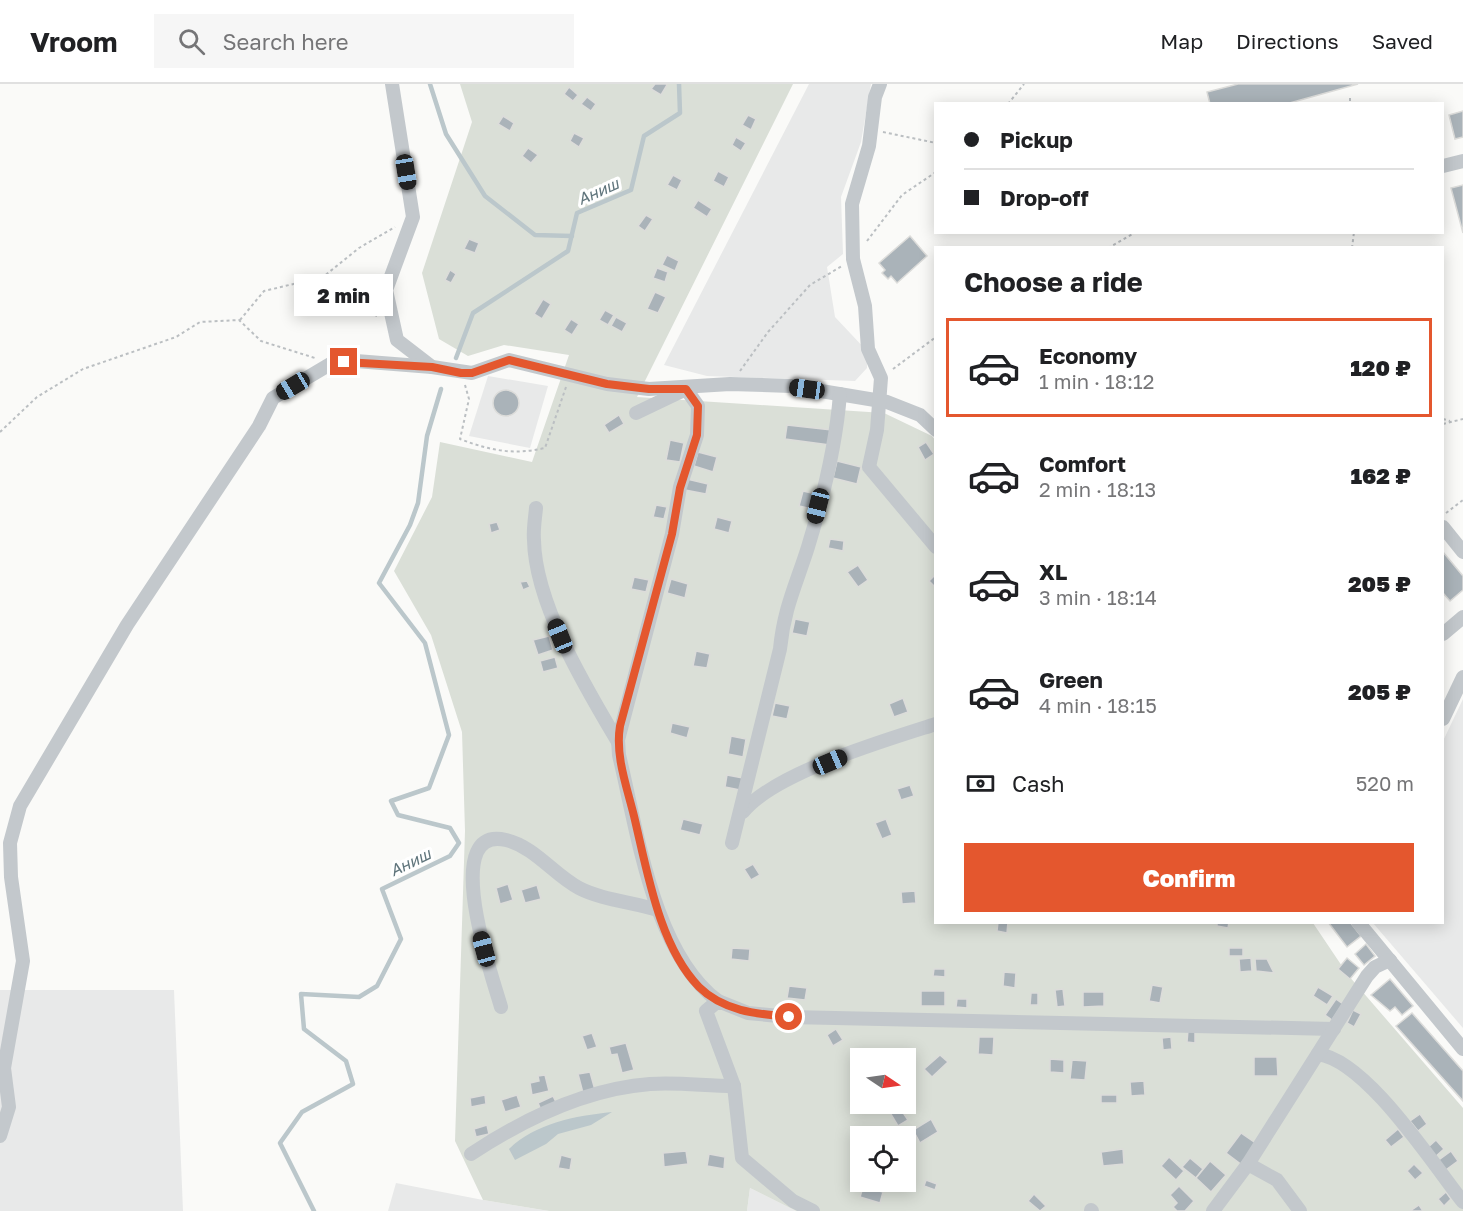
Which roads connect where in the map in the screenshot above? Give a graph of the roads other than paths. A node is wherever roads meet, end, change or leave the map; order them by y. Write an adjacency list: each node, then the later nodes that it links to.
1 (392, 84): 5 (street)
2 (880, 84): 8 (street)
3 (1463, 161): 4 (street)
4 (1444, 166)
5 (432, 367): 6 (street); 32 (street)
6 (686, 389): 7 (street); 9 (street); 20 (street)
7 (840, 394): 8 (street); 21 (street)
8 (883, 401): 10 (street); 13 (street)
9 (636, 413)
10 (934, 428)
11 (536, 508): 20 (street)
12 (1444, 528): 14 (street)
13 (934, 545)
14 (1463, 552)
15 (1463, 617): 16 (street)
16 (1444, 633)
17 (1463, 677): 18 (street)
18 (1444, 717)
19 (934, 725): 21 (street)
20 (618, 742): 23 (street)
21 (739, 816): 22 (street)
22 (732, 843)
23 (658, 910): 26 (street); 27 (street)
24 (1361, 924): 25 (street)
25 (1390, 960): 28 (street); 29 (street)
26 (717, 1001): 28 (street); 31 (street)
27 (501, 1007)
28 (1334, 1029): 30 (street)
29 (1463, 1049)
30 (1318, 1054): 34 (street); 35 (street)
31 (734, 1086): 33 (street); 36 (street)
32 (0, 1136)
33 (471, 1154)
34 (1248, 1164): 37 (street); 38 (street)
35 (1463, 1202)
36 (813, 1211)
37 (1213, 1211)
38 (1300, 1211)

